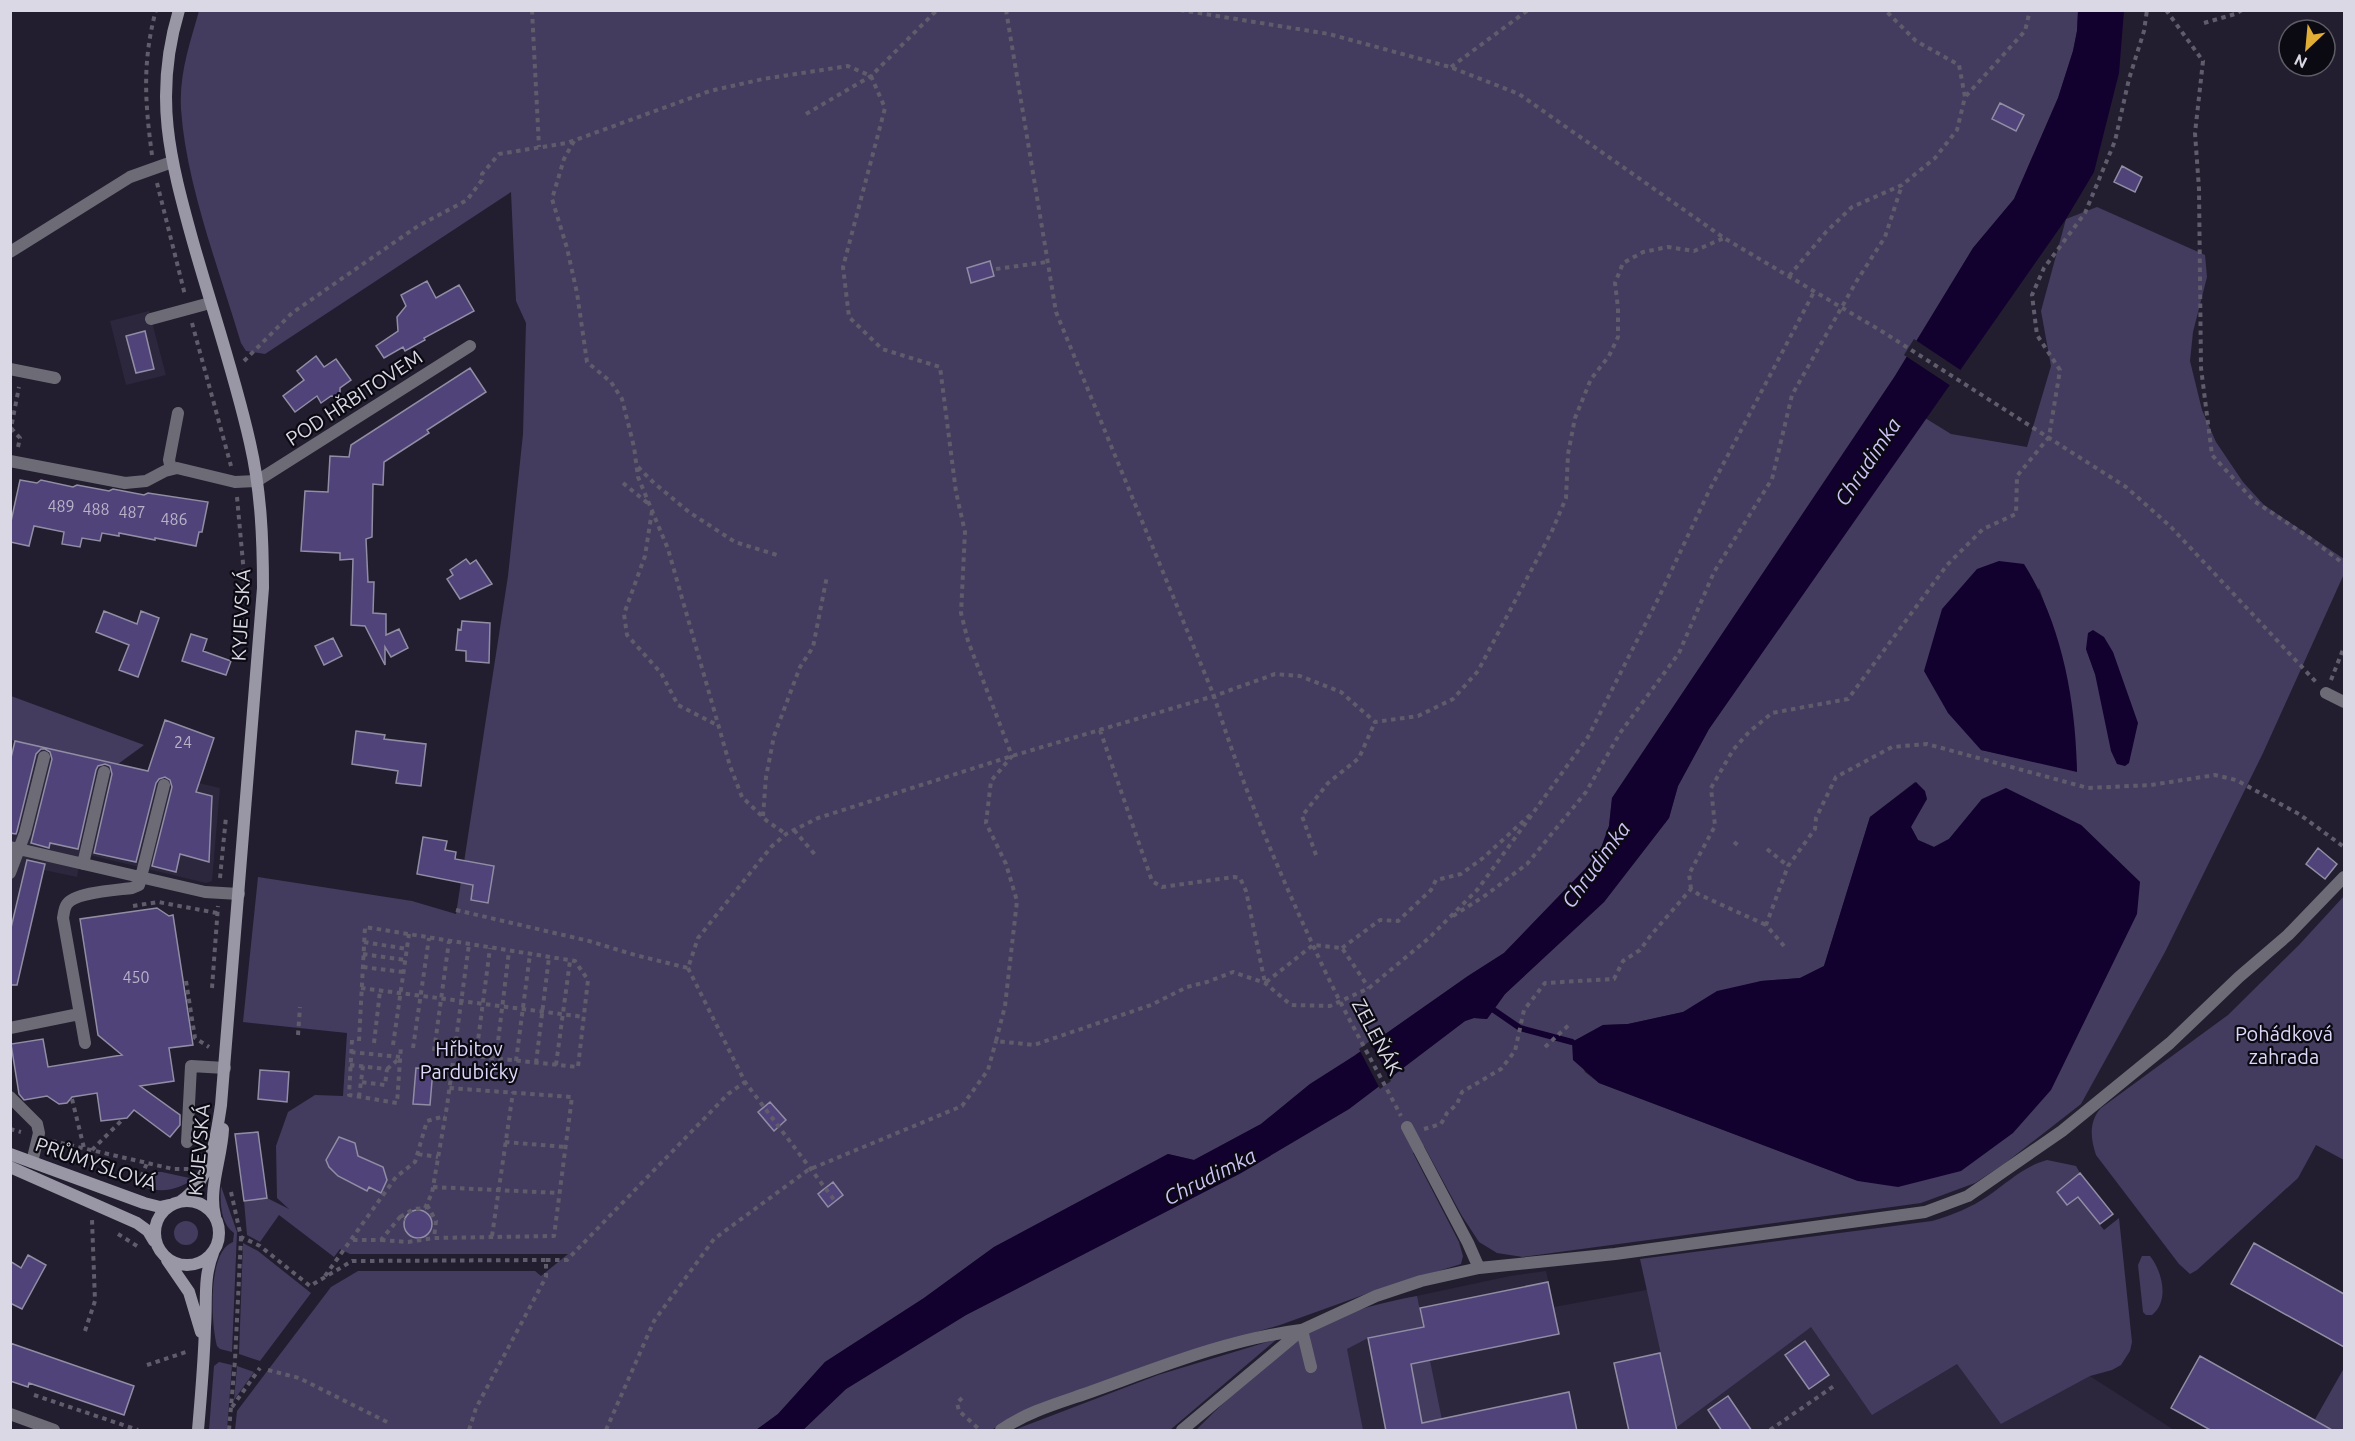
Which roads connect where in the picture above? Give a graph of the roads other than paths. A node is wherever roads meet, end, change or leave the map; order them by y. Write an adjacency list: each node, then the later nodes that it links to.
1 (179, 10): 2 (street, KYJEVSKÁ)
2 (172, 162): 3 (street); 4 (street, KYJEVSKÁ)
3 (10, 252)
4 (210, 303): 5 (street); 12 (street, KYJEVSKÁ)
5 (151, 319)
6 (470, 346): 12 (street, POD HŘBITOVEM)
7 (16, 370): 8 (street)
8 (55, 378)
9 (178, 412): 11 (street)
10 (13, 462): 11 (street)
11 (171, 469): 12 (street)
12 (257, 481): 23 (street, KYJEVSKÁ)
13 (2326, 693): 14 (street)
14 (2344, 702)
15 (44, 757): 18 (street)
16 (104, 772): 19 (street)
17 (164, 785): 21 (street)
18 (15, 848): 19 (street); 20 (street)
19 (83, 864): 21 (street)
20 (10, 873)
21 (142, 877): 23 (street); 24 (street)
22 (2344, 877): 39 (street)
23 (239, 894): 27 (street, KYJEVSKÁ)
24 (80, 1014): 25 (street); 26 (street)
25 (10, 1028)
26 (84, 1043)
27 (224, 1074): 30 (street); 34 (street, KYJEVSKÁ); 35 (street, KYJEVSKÁ)
28 (10, 1097): 32 (street)
29 (1407, 1127): 39 (street)
30 (187, 1142)
31 (10, 1154): 32 (street, PRŮMYSLOVÁ)
32 (32, 1162): 34 (street, PRŮMYSLOVÁ)
33 (10, 1167): 36 (street, PRŮMYSLOVÁ)
34 (175, 1203): 35 (street); 36 (street)
35 (218, 1223): 37 (street)
36 (156, 1244): 38 (street)
37 (215, 1248): 38 (street); 41 (street)
38 (165, 1257): 41 (street)
39 (1479, 1268): 40 (street)
40 (1302, 1330): 42 (street); 46 (street); 47 (street)
41 (204, 1354): 45 (street)
42 (1311, 1367)
43 (10, 1414): 44 (street)
44 (48, 1430)
45 (198, 1431)
46 (1000, 1431)
47 (1182, 1431)

